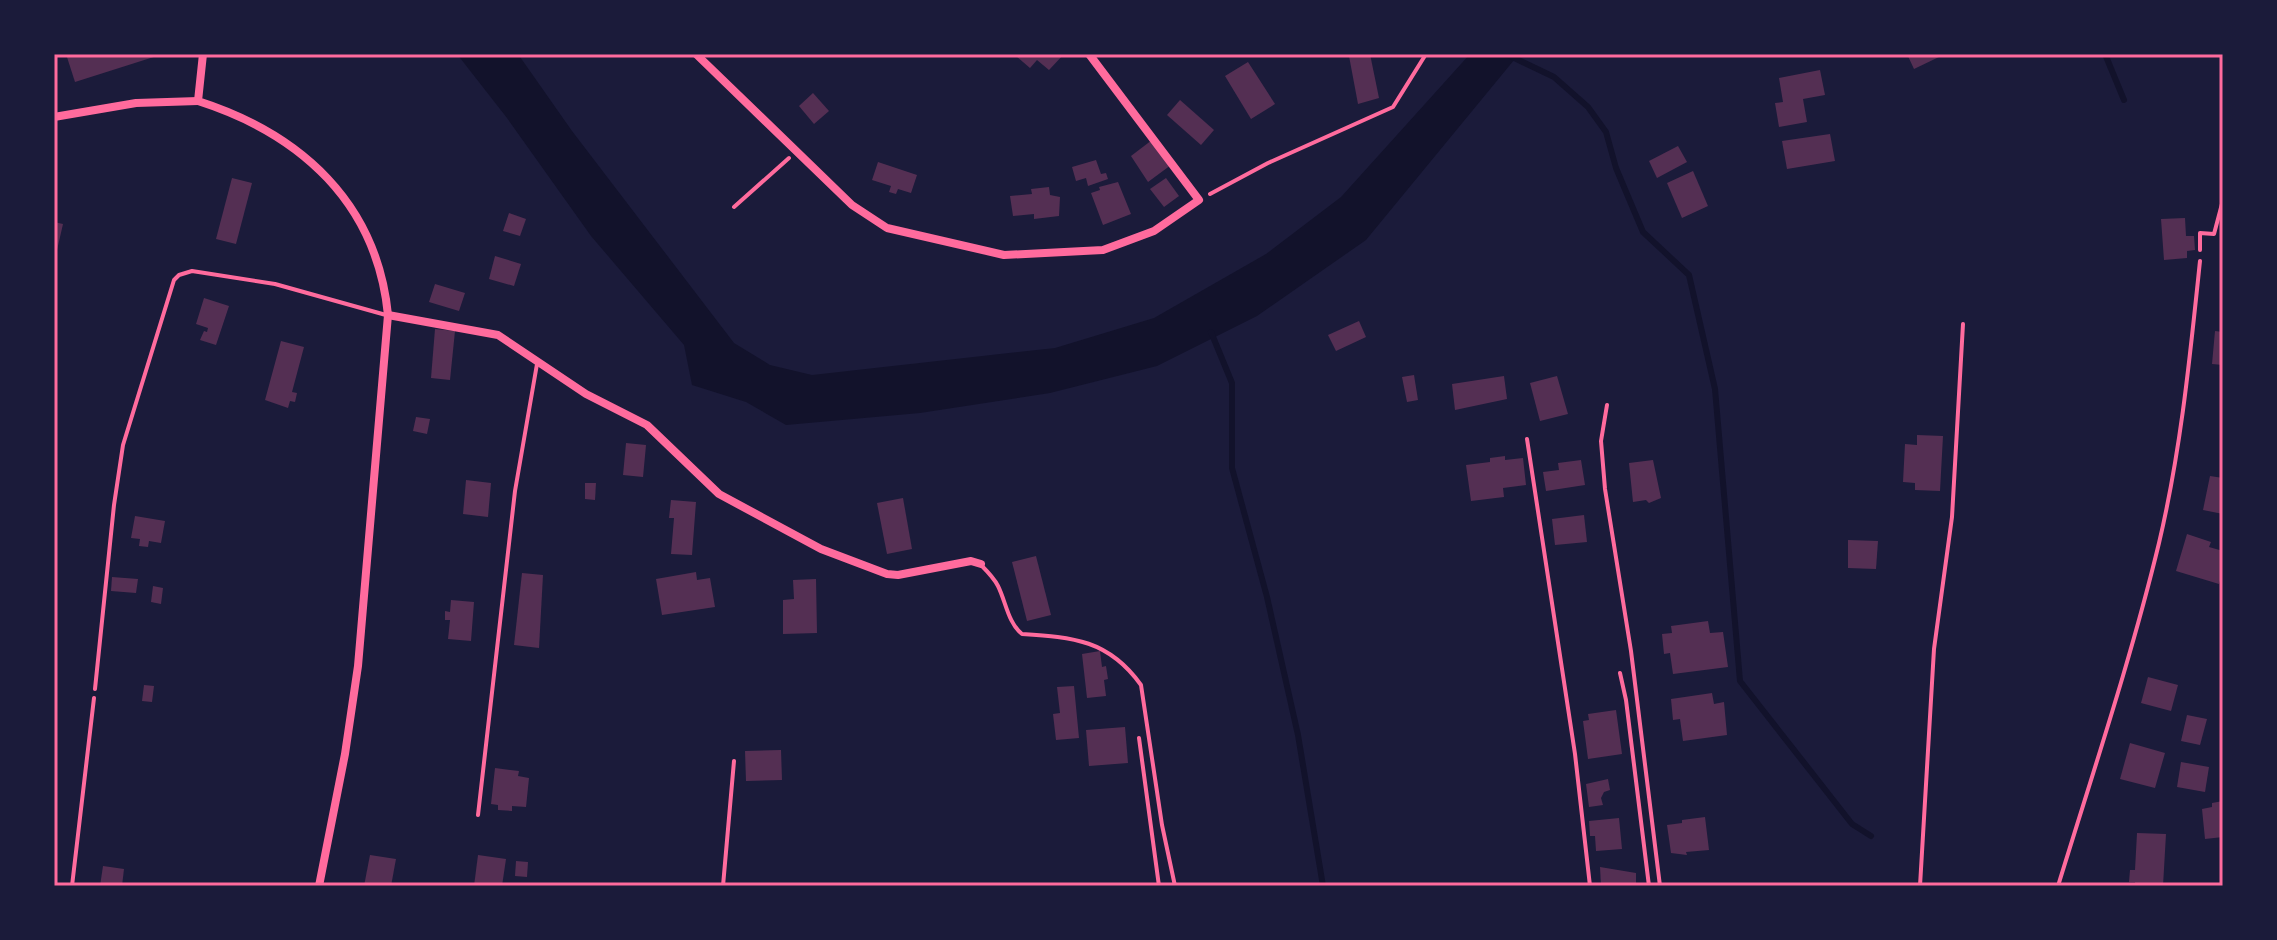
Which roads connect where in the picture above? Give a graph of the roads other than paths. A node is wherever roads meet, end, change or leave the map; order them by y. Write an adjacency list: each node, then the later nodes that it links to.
1 (203, 54): 4 (street)
2 (696, 54): 3 (street)
3 (1089, 54)
4 (198, 101): 5 (street); 7 (street)
5 (54, 117)
6 (2200, 261): 26 (lane)
7 (388, 315): 9 (street); 14 (lane); 18 (street)
8 (1963, 324): 25 (lane)
9 (537, 364): 12 (street); 17 (lane)
10 (1607, 405): 24 (lane)
11 (1527, 439): 22 (lane)
12 (981, 564): 21 (lane)
13 (1620, 673): 23 (lane)
14 (95, 689)
15 (1139, 738): 20 (lane)
16 (734, 761): 19 (lane)
17 (478, 815)
18 (319, 886)
19 (723, 886)
20 (1159, 886)
21 (1175, 886)
22 (1590, 886)
23 (1649, 886)
24 (1660, 886)
25 (1920, 886)
26 (2058, 886)

